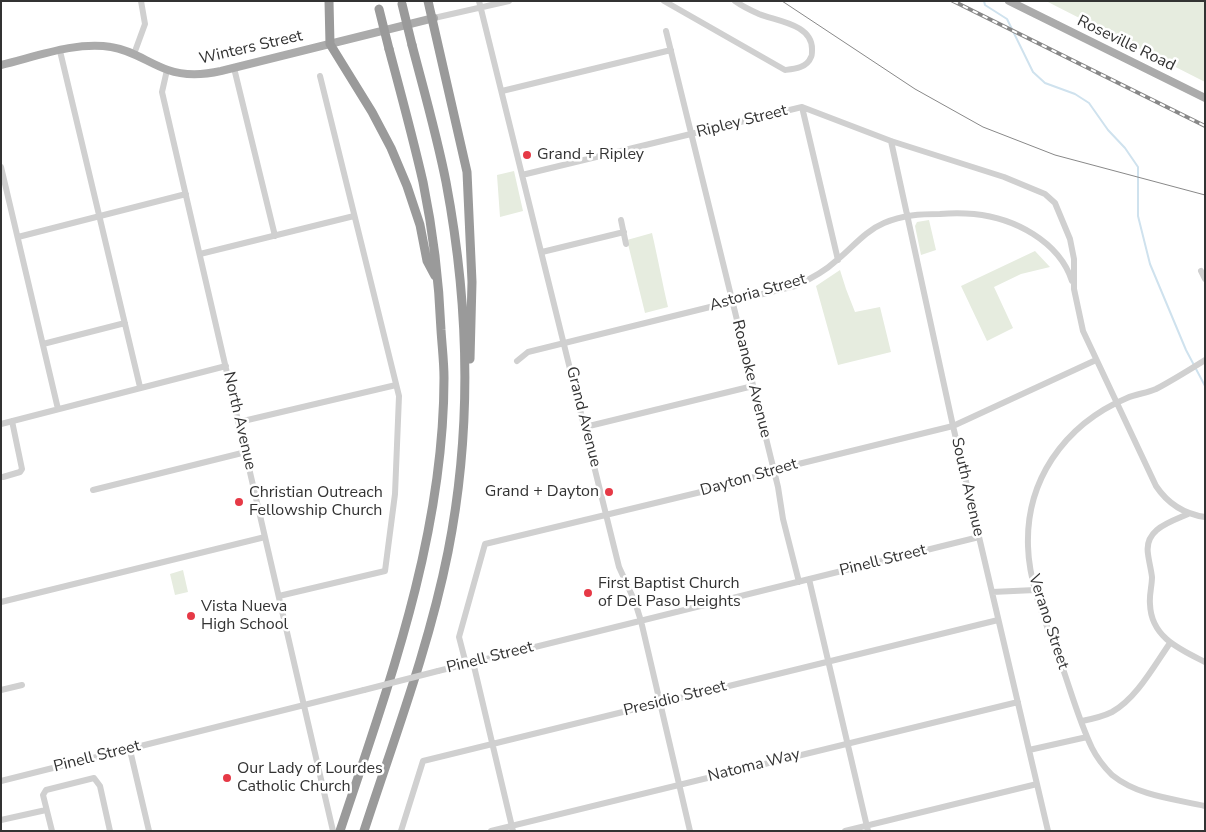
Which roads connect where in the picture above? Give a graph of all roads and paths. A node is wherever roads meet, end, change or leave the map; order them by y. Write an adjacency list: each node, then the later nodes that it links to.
1 (141, 1): 16 (street)
2 (329, 1): 13 (highway)
3 (428, 1): 11 (highway)
4 (509, 1): 9 (street, Winters Street)
5 (664, 1): 6 (street)
6 (734, 1)
7 (1009, 1): 22 (main road, Roseville Road)
8 (402, 3): 57 (highway, bridge)
9 (480, 4): 11 (street, Winters Street); 21 (street, Grand Avenue)
10 (378, 5): 42 (highway, bridge)
11 (434, 18): 13 (main road, Winters Street); 57 (highway)
12 (666, 31): 14 (street, Roanoke Avenue)
13 (330, 44): 18 (main road, Winters Street); 42 (highway)
14 (671, 50): 21 (street); 24 (street, Roanoke Avenue)
15 (60, 51): 16 (main road, Winters Street); 17 (main road, Winters Street); 29 (street)
16 (134, 54): 19 (main road, Winters Street)
17 (1, 66)
18 (234, 68): 19 (main road, Winters Street); 34 (street)
19 (168, 70): 28 (street, North Avenue)
20 (320, 76): 30 (street)
21 (502, 91): 27 (street, Grand Avenue)
22 (1205, 98)
23 (802, 107): 24 (street, Ripley Street); 25 (street, Ripley Street); 39 (street)
24 (691, 134): 27 (street, Ripley Street); 44 (street, Roanoke Avenue)
25 (892, 141): 31 (street, South Avenue); 43 (street, Ripley Street)
26 (1, 167): 35 (street)
27 (522, 175): 37 (street, Grand Avenue)
28 (186, 194): 29 (street); 38 (street, North Avenue)
29 (100, 216): 35 (street); 45 (street)
30 (354, 216): 34 (street); 52 (street)
31 (907, 216): 39 (street, Astoria Street); 43 (street, Astoria Street); 61 (street, South Avenue)
32 (621, 220): 33 (street)
33 (624, 232): 36 (street); 37 (street)
34 (275, 236): 38 (street)
35 (18, 237): 47 (street)
36 (626, 244)
37 (542, 252): 46 (street, Grand Avenue)
38 (200, 254): 51 (street, North Avenue)
39 (838, 260): 44 (street, Astoria Street)
40 (1201, 271): 41 (street)
41 (1205, 279)
42 (439, 286): 107 (highway)
43 (1074, 289): 48 (street)
44 (732, 302): 46 (street, Astoria Street); 53 (street, Roanoke Avenue)
45 (125, 323): 47 (street); 54 (street)
46 (564, 343): 50 (street, Astoria Street); 62 (street, Grand Avenue)
47 (43, 344): 56 (street)
48 (1096, 360): 55 (street); 61 (street, Dayton Street)
49 (1205, 360): 55 (street, Verano Street)
50 (517, 361)
51 (226, 366): 54 (street); 59 (street, North Avenue)
52 (396, 385): 59 (street); 76 (street)
53 (753, 386): 62 (street); 64 (street, Roanoke Avenue)
54 (140, 387): 56 (street)
55 (1116, 403): 67 (street); 74 (street, Verano Street)
56 (58, 409): 58 (street)
57 (464, 414): 108 (highway)
58 (12, 421): 60 (street); 65 (street)
59 (239, 422): 63 (street, North Avenue)
60 (1, 424)
61 (953, 426): 64 (street, Dayton Street); 71 (street, South Avenue)
62 (585, 428): 68 (street, Grand Avenue)
63 (246, 452): 66 (street); 70 (street, North Avenue)
64 (774, 470): 68 (street, Dayton Street); 73 (street, Roanoke Avenue)
65 (3, 478)
66 (93, 490)
67 (1188, 514): 69 (street); 80 (street)
68 (607, 515): 79 (street, Grand Avenue); 83 (street, Dayton Street)
69 (1205, 517)
70 (265, 537): 76 (street, North Avenue); 77 (street)
71 (979, 537): 72 (street, Pinell Street); 75 (street, South Avenue)
72 (809, 579): 73 (street, Pinell Street); 81 (street)
73 (798, 582): 79 (street, Pinell Street)
74 (1035, 590): 75 (street); 89 (street, Verano Street)
75 (992, 592): 78 (street, South Avenue)
76 (279, 596): 88 (street, North Avenue)
77 (1, 602)
78 (998, 620): 81 (street, Presidio Street); 86 (street, South Avenue)
79 (641, 621): 83 (street, Pinell Street); 87 (street, Grand Avenue)
80 (1170, 643): 82 (street); 89 (street)
81 (828, 661): 87 (street, Presidio Street); 91 (street)
82 (1205, 662)
83 (469, 663): 88 (street, Pinell Street, bridge); 92 (street)
84 (22, 685): 85 (street)
85 (1, 690)
86 (1018, 702): 91 (street, Natoma Way); 94 (street, South Avenue)
87 (660, 703): 92 (street, Presidio Street); 97 (street, Grand Avenue)
88 (304, 705): 93 (street, Pinell Street); 106 (street, North Avenue)
89 (1082, 721): 90 (street, Verano Street)
90 (1087, 737): 94 (street); 98 (street, Verano Street)
91 (848, 743): 97 (street, Natoma Way); 102 (street)
92 (492, 744): 101 (street); 109 (street, Presidio Street)
93 (130, 750): 95 (street, Pinell Street); 105 (street)
94 (1029, 750): 96 (street, South Avenue)
95 (1, 781)
96 (1037, 784): 102 (street); 113 (street, South Avenue)
97 (679, 785): 101 (street, Natoma Way); 111 (street, Grand Avenue)
98 (1205, 806)
99 (46, 810): 100 (street); 103 (street); 104 (street)
100 (1, 820)
101 (512, 828): 110 (street, Natoma Way)
102 (868, 828): 112 (street)
103 (52, 831)
104 (110, 831)
105 (149, 831)
106 (333, 831)
107 (340, 831)
108 (364, 831)
109 (400, 831)
110 (491, 831)
111 (690, 831)
112 (845, 831)
113 (1048, 831)

